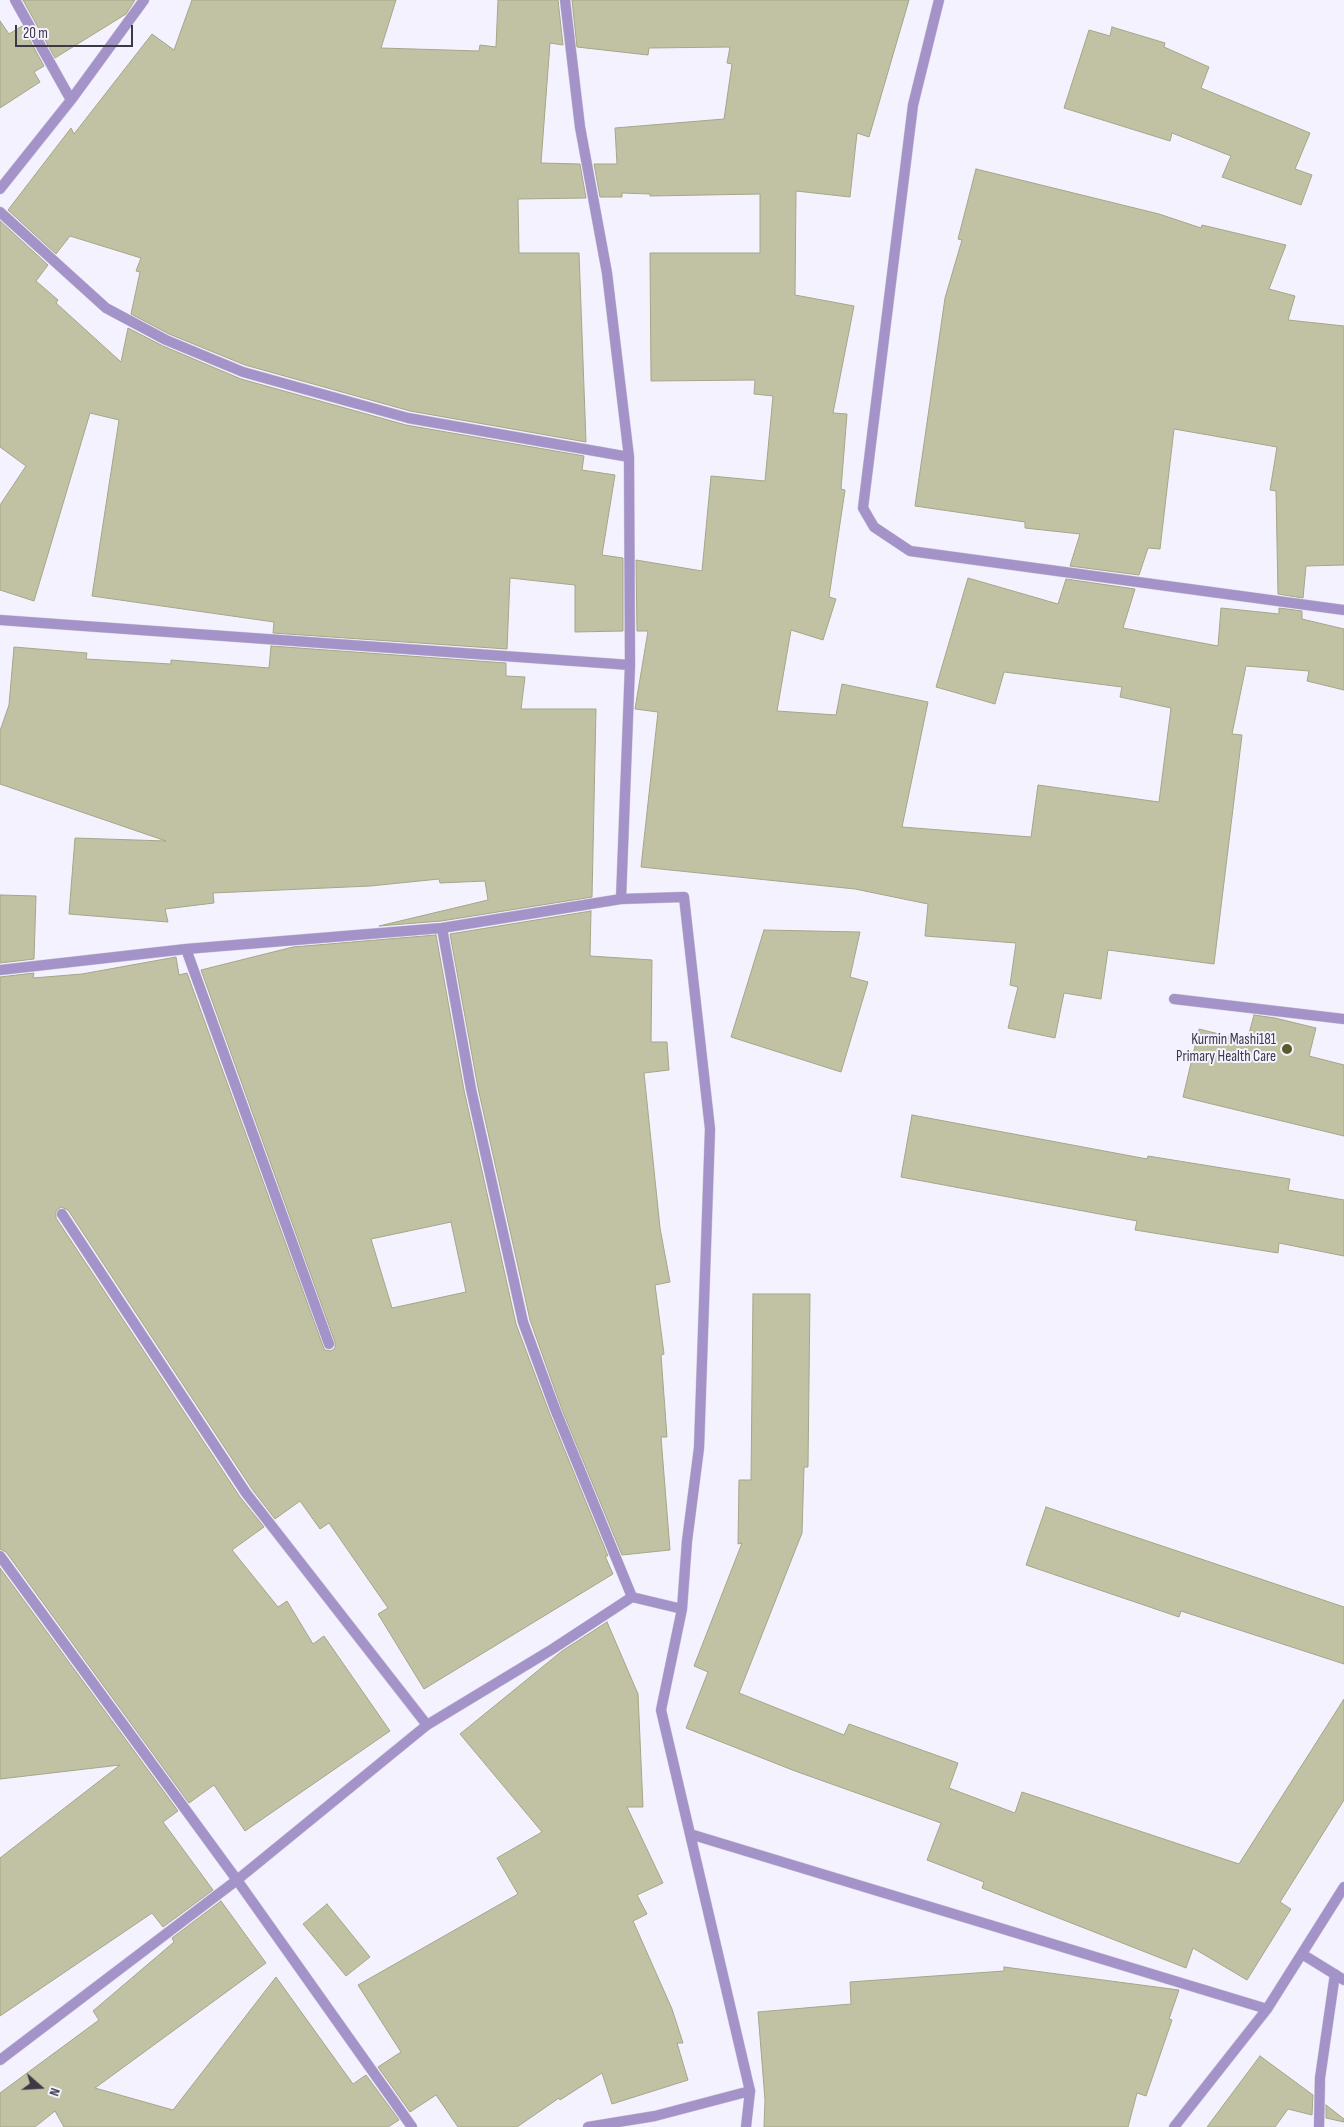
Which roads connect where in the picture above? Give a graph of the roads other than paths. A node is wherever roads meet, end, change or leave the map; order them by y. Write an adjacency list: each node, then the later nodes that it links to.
1 (15, 0): 5 (street)
2 (144, 0): 5 (street)
3 (565, 0): 8 (street)
4 (939, 0): 9 (street)
5 (71, 100): 6 (street)
6 (0, 189)
7 (0, 212): 8 (street)
8 (629, 457): 11 (street)
9 (1344, 610)
10 (0, 620): 11 (street)
11 (630, 665): 12 (street)
12 (622, 899): 13 (street); 22 (street)
13 (442, 928): 14 (street); 21 (street)
14 (186, 949): 15 (street); 19 (street)
15 (0, 970)
16 (1174, 998): 17 (street)
17 (1344, 1019)
18 (62, 1214): 23 (street)
19 (329, 1344)
20 (0, 1556): 25 (street)
21 (632, 1598): 22 (street); 23 (street)
22 (682, 1609): 24 (street)
23 (427, 1725): 25 (street)
24 (690, 1834): 29 (street); 31 (street)
25 (237, 1880): 30 (street); 32 (street)
26 (1344, 1887): 27 (street)
27 (1302, 1954): 28 (street); 29 (street)
28 (1339, 1977): 36 (street)
29 (1267, 2009): 35 (street)
30 (0, 2060)
31 (750, 2091): 33 (street); 34 (street)
32 (412, 2127)
33 (588, 2127)
34 (746, 2127)
35 (1174, 2127)
36 (1319, 2127)

